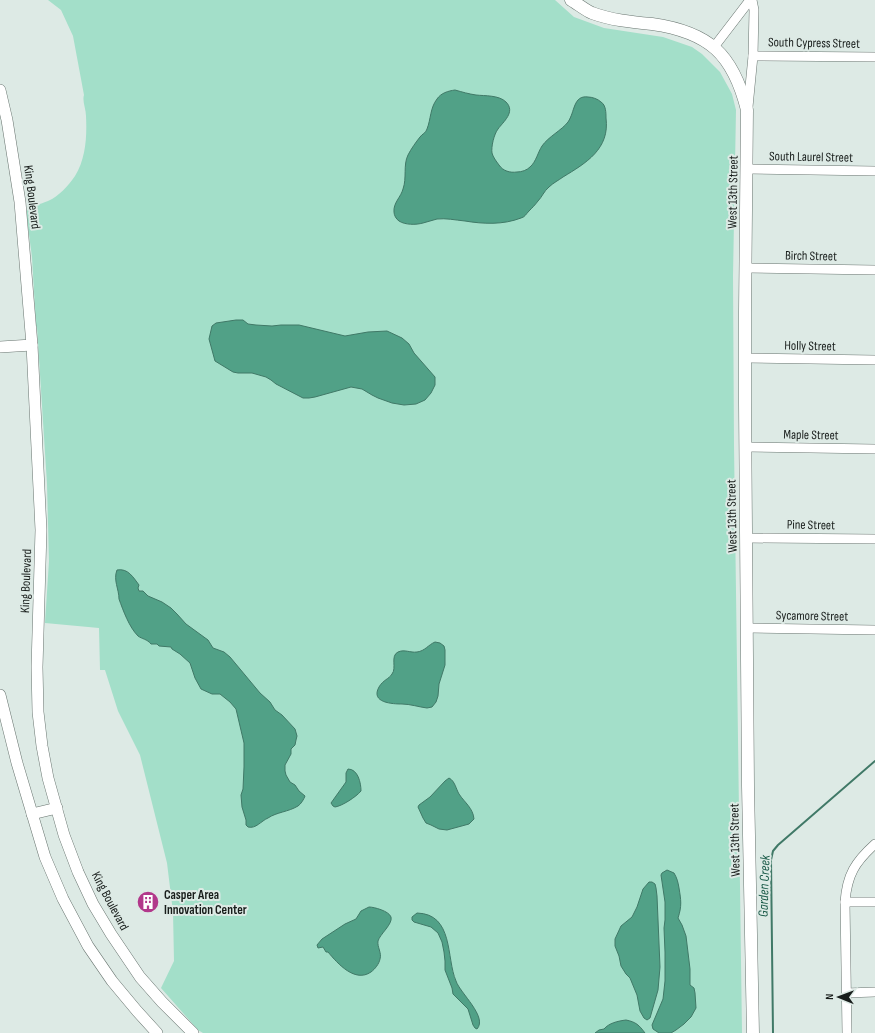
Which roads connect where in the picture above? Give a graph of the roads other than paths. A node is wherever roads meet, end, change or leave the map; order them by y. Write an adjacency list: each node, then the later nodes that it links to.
1 (571, 0): 3 (main road)
2 (751, 0): 3 (street, West 13th Street); 4 (street, West 13th Street)
3 (714, 47): 7 (main road)
4 (753, 56): 5 (street, South Cypress Street); 7 (street, West 13th Street)
5 (875, 57)
6 (0, 90): 12 (street, King Boulevard)
7 (747, 110): 8 (main road, West 13th Street)
8 (747, 169): 9 (street, South Laurel Street); 10 (main road, West 13th Street)
9 (875, 170)
10 (746, 268): 11 (street, Birch Street); 14 (main road, West 13th Street)
11 (875, 270)
12 (32, 345): 13 (street); 23 (street, King Boulevard)
13 (0, 347)
14 (745, 358): 15 (street, Holly Street); 16 (main road, West 13th Street)
15 (875, 360)
16 (746, 447): 17 (street, Maple Street); 18 (main road, West 13th Street)
17 (875, 449)
18 (746, 538): 19 (street, Pine Street); 20 (main road, West 13th Street)
19 (875, 539)
20 (748, 628): 21 (street, Sycamore Street); 32 (main road, West 13th Street)
21 (875, 630)
22 (0, 695): 24 (street)
23 (57, 808): 24 (street); 31 (street, King Boulevard)
24 (32, 814): 30 (street)
25 (875, 844): 26 (street)
26 (845, 902): 27 (street); 29 (street)
27 (875, 902)
28 (875, 992): 29 (street)
29 (847, 993): 33 (street)
30 (157, 1033)
31 (193, 1033)
32 (752, 1033)
33 (847, 1033)

